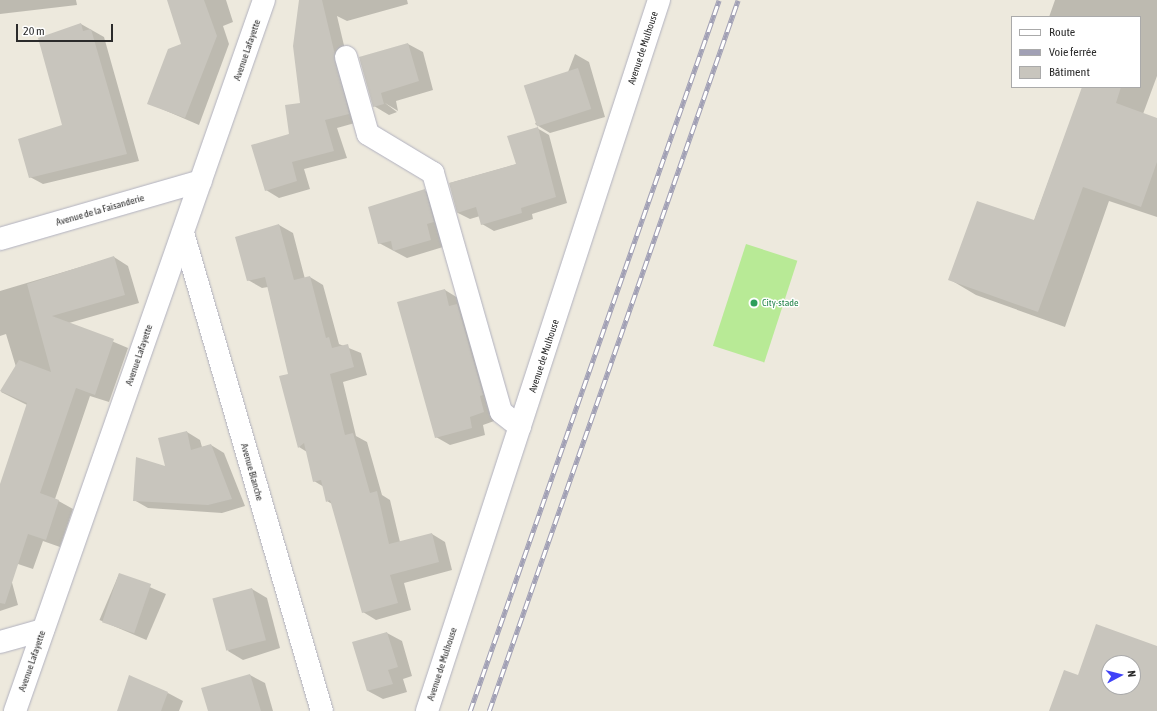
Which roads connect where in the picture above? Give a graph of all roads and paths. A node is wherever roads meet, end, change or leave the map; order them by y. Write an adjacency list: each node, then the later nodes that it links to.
1 (264, 0): 4 (street, Avenue Lafayette)
2 (659, 0): 7 (street, Avenue de Mulhouse)
3 (346, 57): 7 (street)
4 (201, 181): 5 (street, Avenue Lafayette); 6 (street, Avenue de la Faisanderie)
5 (183, 233): 8 (street, Avenue Lafayette); 11 (street, Avenue Blanche)
6 (0, 239)
7 (520, 428): 12 (street, Avenue de Mulhouse)
8 (43, 630): 9 (street); 10 (street, Avenue Lafayette)
9 (0, 642)
10 (15, 711)
11 (322, 711)
12 (426, 711)

